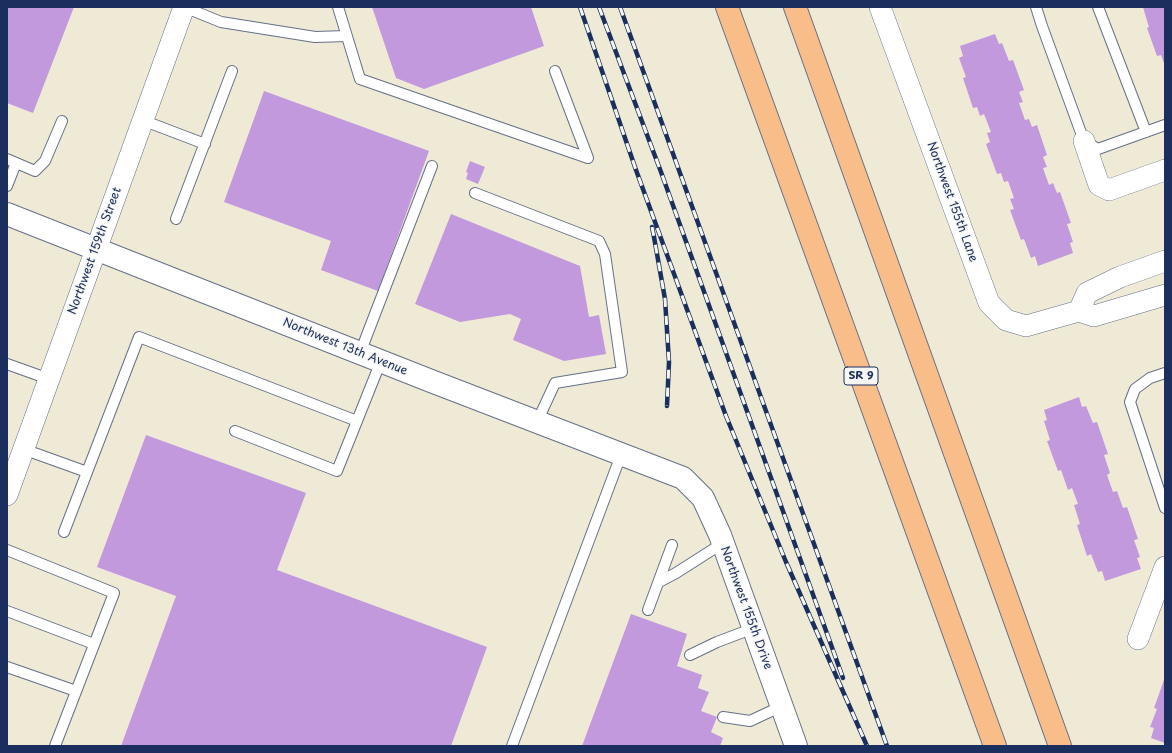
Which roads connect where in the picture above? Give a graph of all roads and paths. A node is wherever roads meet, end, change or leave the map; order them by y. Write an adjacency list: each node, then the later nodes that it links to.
1 (184, 7): 8 (lane); 11 (street, Northwest 159th Street)
2 (338, 7): 8 (lane)
3 (727, 7): 61 (main road, SR 9)
4 (795, 7): 62 (main road)
5 (880, 7): 27 (street, Northwest 155th Lane)
6 (1036, 7): 15 (lane)
7 (1098, 7): 14 (lane)
8 (347, 36): 10 (lane)
9 (232, 71): 16 (lane)
10 (555, 71)
11 (142, 120): 16 (lane); 24 (street, Northwest 159th Street)
12 (62, 122): 17 (lane)
13 (1165, 125): 14 (lane)
14 (1146, 132): 15 (lane)
15 (1084, 141): 19 (street)
16 (205, 144): 23 (lane)
17 (12, 161): 20 (lane)
18 (432, 166): 28 (lane)
19 (1165, 170)
20 (7, 186)
21 (475, 193): 34 (lane)
22 (7, 214): 24 (street, Northwest 13th Avenue)
23 (176, 219)
24 (96, 248): 28 (street, Northwest 13th Avenue); 32 (street, Northwest 159th Street)
25 (1165, 261): 27 (street)
26 (1165, 295): 27 (street, Northwest 155th Lane)
27 (1079, 311)
28 (360, 353): 29 (street, Northwest 13th Avenue)
29 (381, 361): 33 (lane); 34 (street, Northwest 13th Avenue)
30 (7, 364): 32 (lane)
31 (1165, 372): 41 (lane)
32 (49, 379): 36 (street, Northwest 159th Street)
33 (357, 420): 35 (lane); 38 (lane)
34 (537, 422): 37 (street, Northwest 13th Avenue)
35 (235, 431)
36 (24, 450): 38 (lane); 40 (street, Northwest 159th Street)
37 (621, 454): 39 (street, Northwest 13th Avenue); 59 (lane)
38 (87, 472): 42 (lane)
39 (683, 478): 43 (street, Northwest 155th Drive)
40 (9, 483)
41 (1165, 508)
42 (64, 532)
43 (723, 543): 47 (lane); 50 (street, Northwest 155th Drive)
44 (672, 545): 47 (lane)
45 (7, 550): 52 (lane)
46 (1165, 567): 51 (street)
47 (659, 582): 48 (lane)
48 (648, 610)
49 (7, 611): 52 (lane)
50 (754, 628): 53 (lane); 56 (street, Northwest 155th Drive)
51 (1138, 640)
52 (94, 644): 55 (lane)
53 (690, 655)
54 (7, 666): 55 (lane)
55 (76, 691): 58 (lane)
56 (782, 706): 57 (lane); 60 (street, Northwest 155th Drive)
57 (723, 717)
58 (55, 746)
59 (512, 746)
60 (796, 746)
61 (995, 746)
62 (1060, 746)

